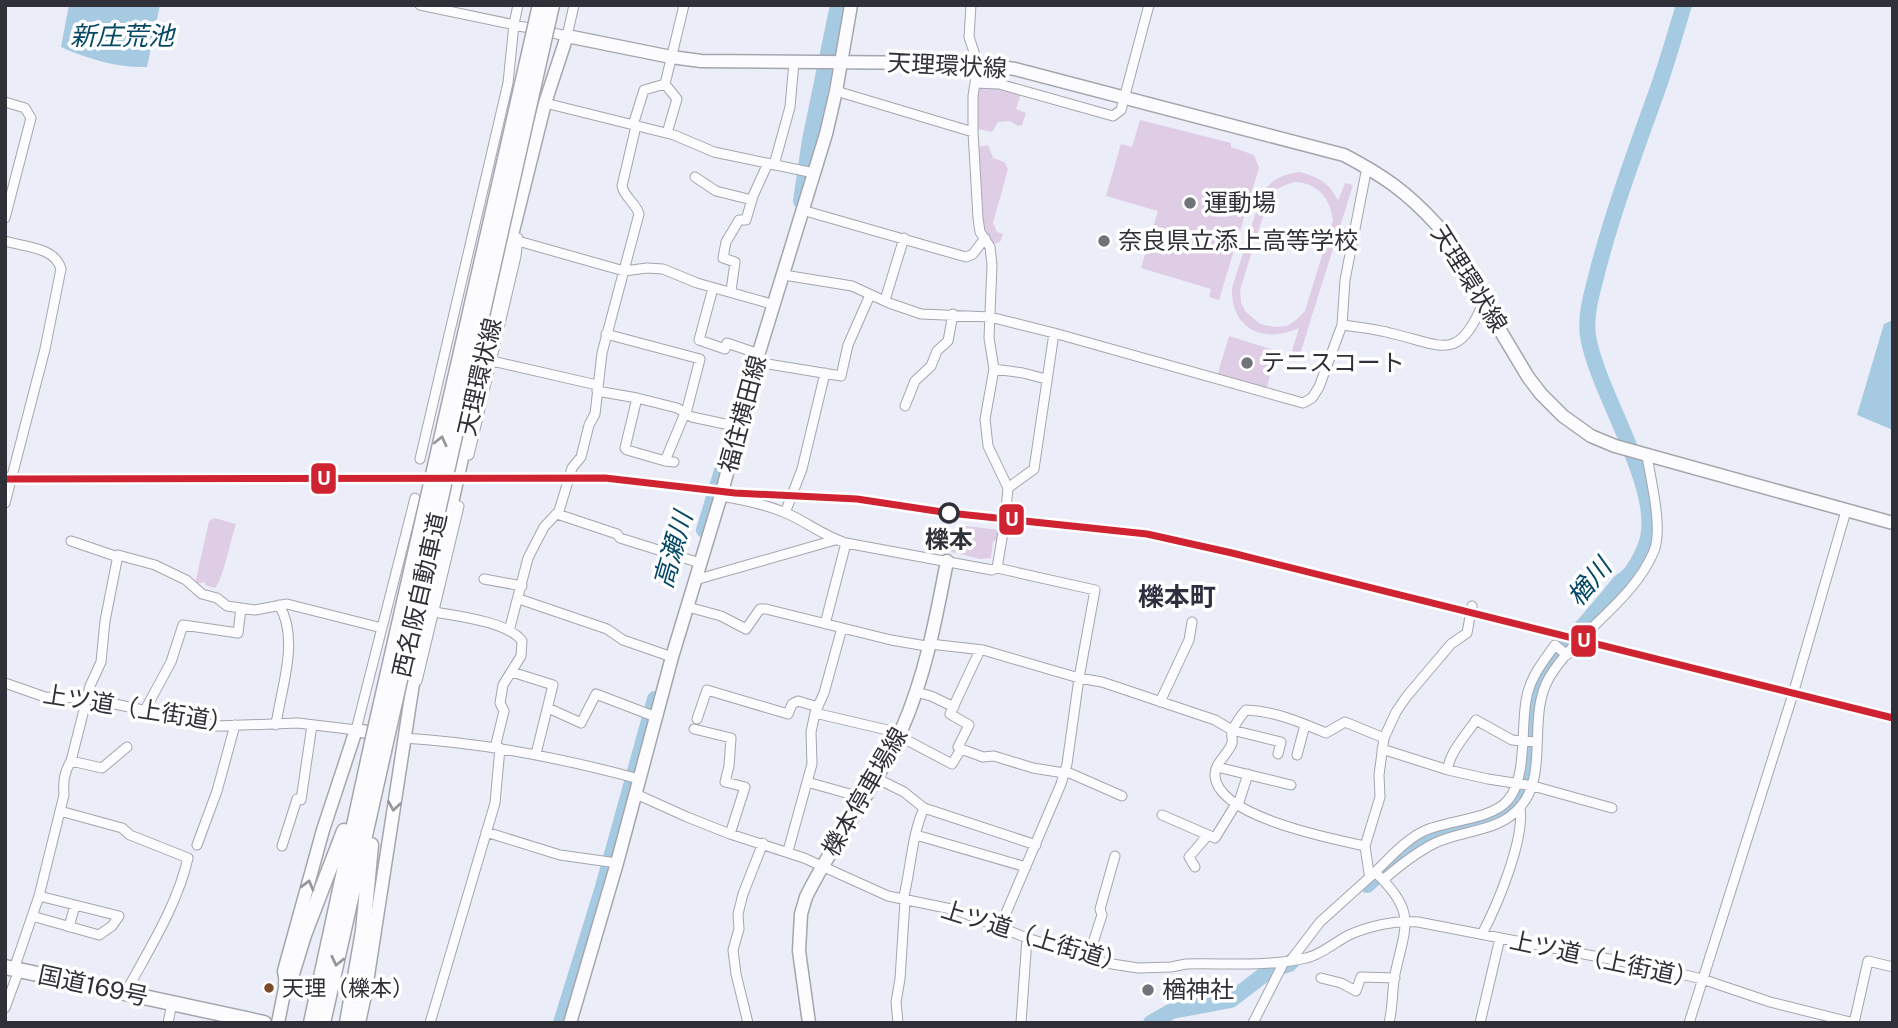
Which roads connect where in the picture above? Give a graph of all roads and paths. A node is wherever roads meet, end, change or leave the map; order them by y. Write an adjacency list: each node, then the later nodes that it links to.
1 (420, 5): 10 (street)
2 (518, 5): 10 (street)
3 (540, 5): 129 (highway, 西名阪自動車道, one-way to 3, bridge)
4 (552, 5): 129 (highway, 西名阪自動車道, bridge)
5 (574, 5): 11 (street)
6 (684, 5): 12 (street)
7 (851, 5): 14 (main road, 福住横田線)
8 (971, 5): 15 (street)
9 (1149, 5): 19 (street)
10 (514, 24): 11 (street); 61 (street)
11 (567, 36): 12 (main road, 天理環状線); 21 (main road, 天理環状線)
12 (671, 57): 13 (main road, 天理環状線); 16 (street)
13 (794, 62): 14 (main road, 天理環状線); 25 (street)
14 (839, 62): 15 (main road, 天理環状線); 18 (main road, 福住横田線)
15 (978, 64): 17 (street); 19 (main road, 天理環状線)
16 (665, 83): 22 (street); 24 (street)
17 (975, 83): 19 (street); 23 (street)
18 (836, 91): 23 (street); 27 (main road, 福住横田線)
19 (1124, 97): 26 (main road, 天理環状線)
20 (5, 102): 31 (street)
21 (545, 103): 22 (street); 34 (main road, 天理環状線)
22 (634, 125): 24 (street); 36 (street)
23 (973, 132): 33 (street)
24 (667, 133): 25 (street)
25 (771, 164): 27 (street); 29 (street)
26 (1367, 167): 42 (main road, 天理環状線); 46 (street)
27 (814, 173): 30 (main road, 福住横田線)
28 (695, 177): 29 (street)
29 (752, 200): 39 (street)
30 (802, 210): 32 (street); 37 (main road, 福住横田線)
31 (5, 218)
32 (904, 238): 33 (street); 41 (street)
33 (985, 238): 45 (street)
34 (514, 240): 36 (street); 50 (main road, 天理環状線)
35 (5, 241): 65 (street)
36 (624, 271): 38 (street); 48 (street)
37 (784, 275): 40 (street); 43 (main road, 福住横田線)
38 (713, 288): 39 (street); 49 (street)
39 (731, 291): 43 (street)
40 (870, 295): 41 (street); 52 (street)
41 (885, 300): 44 (street)
42 (1484, 301): 46 (street); 60 (main road, 天理環状線)
43 (775, 304): 49 (main road, 福住横田線)
44 (953, 314): 45 (street); 56 (street)
45 (989, 317): 47 (street); 51 (street)
46 (1342, 325): 47 (street)
47 (1054, 333): 53 (street)
48 (606, 334): 54 (street); 57 (street)
49 (758, 358): 52 (street); 58 (main road, 福住横田線)
50 (489, 359): 54 (street); 59 (street); 103 (main road, 天理環状線)
51 (994, 369): 53 (street); 62 (street)
52 (825, 373): 69 (street)
53 (1046, 379): 62 (street)
54 (597, 388): 55 (street); 70 (street)
55 (638, 398): 57 (street); 57 (street)
56 (905, 406)
57 (685, 413): 58 (street)
58 (735, 426): 63 (main road, 福住横田線)
59 (469, 456)
60 (1644, 456): 68 (main road, 天理環状線); 96 (street)
61 (420, 460)
62 (1008, 488): 67 (street)
63 (720, 496): 69 (street); 78 (main road, 福住横田線)
64 (415, 498): 91 (street)
65 (5, 503)
66 (459, 506): 88 (street)
67 (1006, 509)
68 (1846, 511): 71 (main road, 天理環状線); 183 (street)
69 (785, 513): 73 (street)
70 (557, 514): 78 (street); 82 (street)
71 (1893, 523)
72 (1003, 532): 79 (street)
73 (835, 540): 75 (street); 81 (street)
74 (71, 541): 76 (street)
75 (846, 543): 77 (street); 90 (street)
76 (118, 557): 87 (street); 102 (street)
77 (947, 561): 79 (street); 94 (main road, 櫟本停車場線)
78 (700, 563): 81 (main road, 福住横田線)
79 (997, 568): 99 (street)
80 (484, 579): 82 (street)
81 (695, 580): 86 (main road, 福住横田線)
82 (522, 586): 83 (street)
83 (519, 598): 93 (street); 97 (street)
84 (279, 605): 87 (street); 91 (street); 112 (street)
85 (1472, 606): 120 (street)
86 (688, 607): 90 (street); 97 (main road, 福住横田線)
87 (240, 608): 107 (street)
88 (435, 612): 93 (street); 103 (street)
89 (1192, 622): 104 (street)
90 (825, 624): 92 (street)
91 (382, 628): 116 (street)
92 (842, 628): 94 (street); 108 (street)
93 (509, 631): 98 (street)
94 (930, 644): 95 (street); 101 (main road, 櫟本停車場線)
95 (980, 650): 99 (street); 105 (street)
96 (1567, 655): 121 (street); 122 (street)
97 (672, 657): 109 (main road, 福住横田線)
98 (512, 672): 106 (street); 124 (street)
99 (1079, 678): 104 (street); 134 (street)
100 (5, 684): 102 (street, 上ツ道（上街道）)
101 (916, 692): 105 (street); 118 (main road, 櫟本停車場線)
102 (86, 698): 107 (street, 上ツ道（上街道）); 131 (street)
103 (410, 701): 119 (main road, 天理環状線)
104 (1160, 702): 117 (street)
105 (954, 707): 125 (street)
106 (548, 708): 109 (street); 127 (street)
107 (145, 710): 111 (street, 上ツ道（上街道）)
108 (816, 710): 110 (street); 118 (street); 138 (street)
109 (656, 717): 137 (main road, 福住横田線)
110 (697, 719)
111 (235, 725): 112 (street, 上ツ道（上街道）); 156 (street)
112 (276, 725): 113 (street, 上ツ道（上街道）)
113 (312, 725): 116 (street, 上ツ道（上街道）); 158 (street)
114 (1306, 725): 117 (street); 120 (street); 130 (street)
115 (694, 729): 152 (street)
116 (356, 730): 119 (main road); 184 (main road, one-way to 116)
117 (1232, 730): 128 (street); 132 (street)
118 (900, 734): 125 (street); 136 (main road, 櫟本停車場線)
119 (404, 738): 124 (street); 193 (main road, 天理環状線, one-way to 193)
120 (1384, 738): 126 (street)
121 (1522, 741): 122 (street); 133 (street); 139 (street)
122 (1536, 742): 141 (street)
123 (127, 747): 131 (street)
124 (498, 748): 127 (street); 151 (street)
125 (961, 748): 134 (street)
126 (1382, 749): 133 (street); 159 (street)
127 (536, 754): 137 (street)
128 (1278, 754)
129 (376, 755): 184 (highway); 188 (highway, 西名阪自動車道); 192 (highway)
130 (1297, 755)
131 (71, 761): 149 (street)
132 (1217, 767): 135 (street); 145 (street)
133 (1448, 770): 139 (street)
134 (1064, 772): 143 (street); 157 (street)
135 (1248, 774): 140 (street); 145 (street)
136 (876, 778): 144 (main road, 櫟本停車場線); 146 (street)
137 (639, 779): 142 (main road, 福住横田線)
138 (807, 782): 144 (street); 160 (street)
139 (1517, 784): 141 (street); 166 (street)
140 (1291, 785)
141 (1532, 786): 147 (street); 148 (street)
142 (636, 794): 152 (street, 上ツ道（上街道）); 162 (main road, 福住横田線)
143 (1122, 796)
144 (864, 798): 163 (main road, 櫟本停車場線)
145 (1237, 804): 154 (street); 159 (street)
146 (925, 808): 153 (street); 157 (street)
147 (1520, 808): 166 (street); 174 (street)
148 (1612, 808)
149 (60, 811): 167 (street); 185 (street)
150 (1162, 815): 154 (street)
151 (486, 832): 162 (street); 194 (street)
152 (730, 834): 155 (street, 上ツ道（上街道）)
153 (916, 835): 164 (street); 168 (street)
154 (1208, 835): 165 (street)
155 (763, 843): 160 (street, 上ツ道（上街道）); 196 (street)
156 (197, 845)
157 (1036, 845): 164 (street)
158 (282, 846)
159 (1365, 846): 166 (street)
160 (788, 851): 163 (street, 上ツ道（上街道）)
161 (1115, 856): 177 (street)
162 (617, 863): 195 (main road, 福住横田線)
163 (822, 867): 168 (street, 上ツ道（上街道）); 197 (main road, 櫟本停車場線)
164 (1026, 867): 173 (street)
165 (1195, 867)
166 (1377, 876): 171 (street); 178 (street)
167 (39, 895): 169 (street); 170 (street)
168 (904, 900): 173 (street, 上ツ道（上街道）); 198 (street)
169 (75, 905): 172 (street); 172 (street)
170 (32, 916): 172 (street); 180 (street)
171 (1406, 921): 174 (street, 上ツ道（上街道）); 178 (street, 上ツ道（上街道）); 182 (street)
172 (69, 926)
173 (1000, 926): 175 (street, 上ツ道（上街道）)
174 (1482, 934): 176 (street, 上ツ道（上街道）)
175 (1027, 938): 177 (street, 上ツ道（上街道）); 199 (street)
176 (1500, 938): 183 (street, 上ツ道（上街道）); 202 (street)
177 (1088, 957): 178 (street, 上ツ道（上街道）)
178 (1287, 961): 200 (street)
179 (1893, 967): 204 (street)
180 (13, 968): 185 (highway, 国道169号); 187 (street)
181 (1321, 978): 182 (street)
182 (1395, 978): 201 (street)
183 (1702, 979): 203 (street); 204 (street, 上ツ道（上街道）)
184 (286, 983): 191 (main road)
185 (126, 992): 186 (highway, 国道169号)
186 (172, 1003): 189 (street); 190 (highway, 国道169号)
187 (5, 1008)
188 (318, 1021)
189 (168, 1023)
190 (264, 1023)
191 (278, 1023)
192 (347, 1023)
193 (359, 1023)
194 (430, 1023)
195 (570, 1023)
196 (748, 1023)
197 (809, 1023)
198 (898, 1023)
199 (1021, 1023)
200 (1253, 1023)
201 (1389, 1023)
202 (1480, 1023)
203 (1689, 1023)
204 (1854, 1023)

